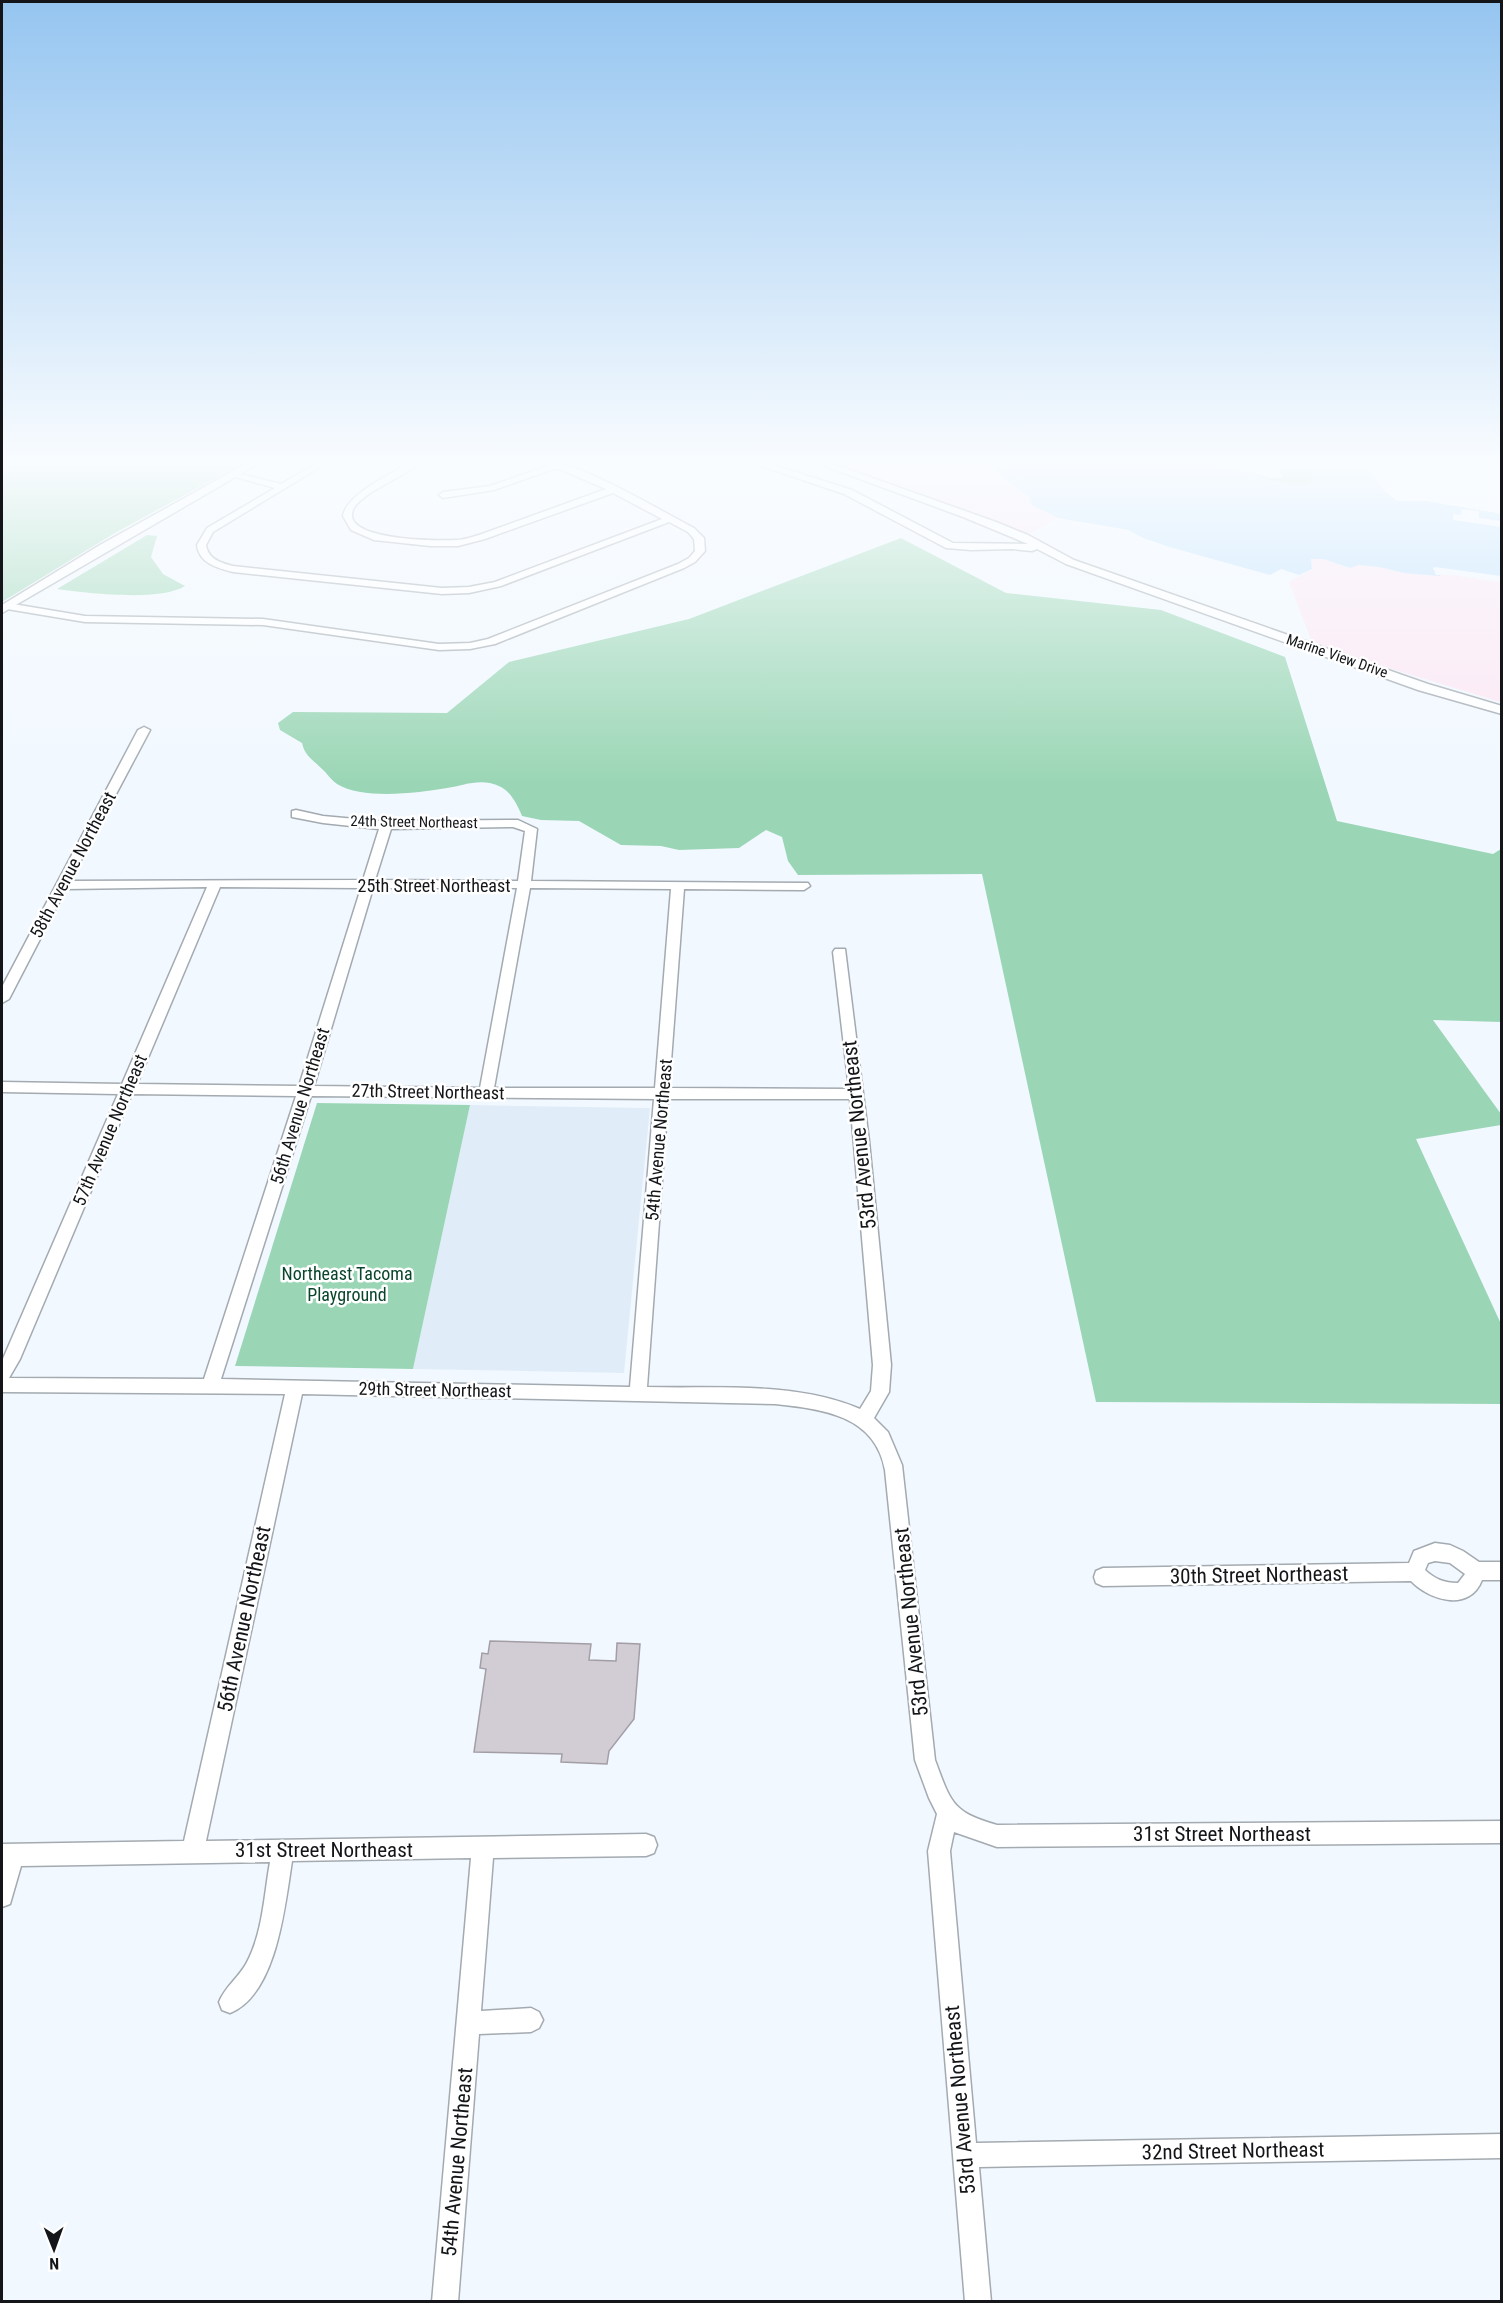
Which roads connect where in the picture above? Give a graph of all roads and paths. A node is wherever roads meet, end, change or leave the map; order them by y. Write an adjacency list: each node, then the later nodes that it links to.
1 (69, 568): 6 (main road)
2 (238, 568): 3 (street)
3 (539, 568)
4 (673, 568): 6 (street)
5 (1091, 568): 7 (main road, Marine View Drive)
6 (4, 608)
7 (1502, 710)
8 (144, 730): 12 (street, 58th Avenue Northeast)
9 (296, 814): 10 (street, 24th Street Northeast)
10 (386, 825): 13 (street, 56th Avenue Northeast); 14 (street, 24th Street Northeast)
11 (215, 883): 12 (street, 25th Street Northeast); 13 (street, 25th Street Northeast); 20 (street, 57th Avenue Northeast)
12 (63, 885): 18 (street, 58th Avenue Northeast)
13 (367, 885): 14 (street, 25th Street Northeast); 21 (street, 56th Avenue Northeast)
14 (524, 886): 15 (street, 25th Street Northeast); 23 (street)
15 (678, 886): 16 (street, 25th Street Northeast); 22 (street, 54th Avenue Northeast)
16 (804, 886)
17 (840, 952): 24 (street, 53rd Avenue Northeast)
18 (2, 999)
19 (2, 1087): 20 (street, 27th Street Northeast)
20 (128, 1088): 21 (street, 27th Street Northeast); 25 (street, 57th Avenue Northeast)
21 (305, 1090): 23 (street, 27th Street Northeast); 27 (street, 56th Avenue Northeast)
22 (663, 1092): 23 (street, 27th Street Northeast); 24 (street, 27th Street Northeast); 29 (street, 54th Avenue Northeast)
23 (486, 1093)
24 (855, 1094): 30 (street, 53rd Avenue Northeast)
25 (2, 1375)
26 (2, 1385): 27 (street, 29th Street Northeast)
27 (210, 1386): 28 (street, 29th Street Northeast)
28 (295, 1387): 29 (street, 29th Street Northeast); 39 (street, 56th Avenue Northeast)
29 (638, 1393): 30 (street, 29th Street Northeast)
30 (863, 1420): 35 (street, 53rd Avenue Northeast)
31 (1475, 1571): 32 (street); 33 (street); 33 (street)
32 (1502, 1571)
33 (1414, 1572): 34 (street, 30th Street Northeast)
34 (1103, 1577)
35 (948, 1813): 36 (street, 31st Street Northeast); 47 (street, 53rd Avenue Northeast)
36 (1502, 1832)
37 (646, 1845): 38 (street, 31st Street Northeast)
38 (483, 1849): 40 (street, 31st Street Northeast); 45 (street, 54th Avenue Northeast)
39 (193, 1851): 40 (street, 31st Street Northeast); 41 (street, 31st Street Northeast)
40 (283, 1851): 43 (street)
41 (8, 1855): 42 (street)
42 (2, 1896)
43 (230, 2002)
44 (531, 2020): 45 (street)
45 (469, 2023): 48 (street, 54th Avenue Northeast)
46 (1502, 2146): 47 (street, 32nd Street Northeast)
47 (964, 2155): 49 (street, 53rd Avenue Northeast)
48 (445, 2301)
49 (978, 2301)

